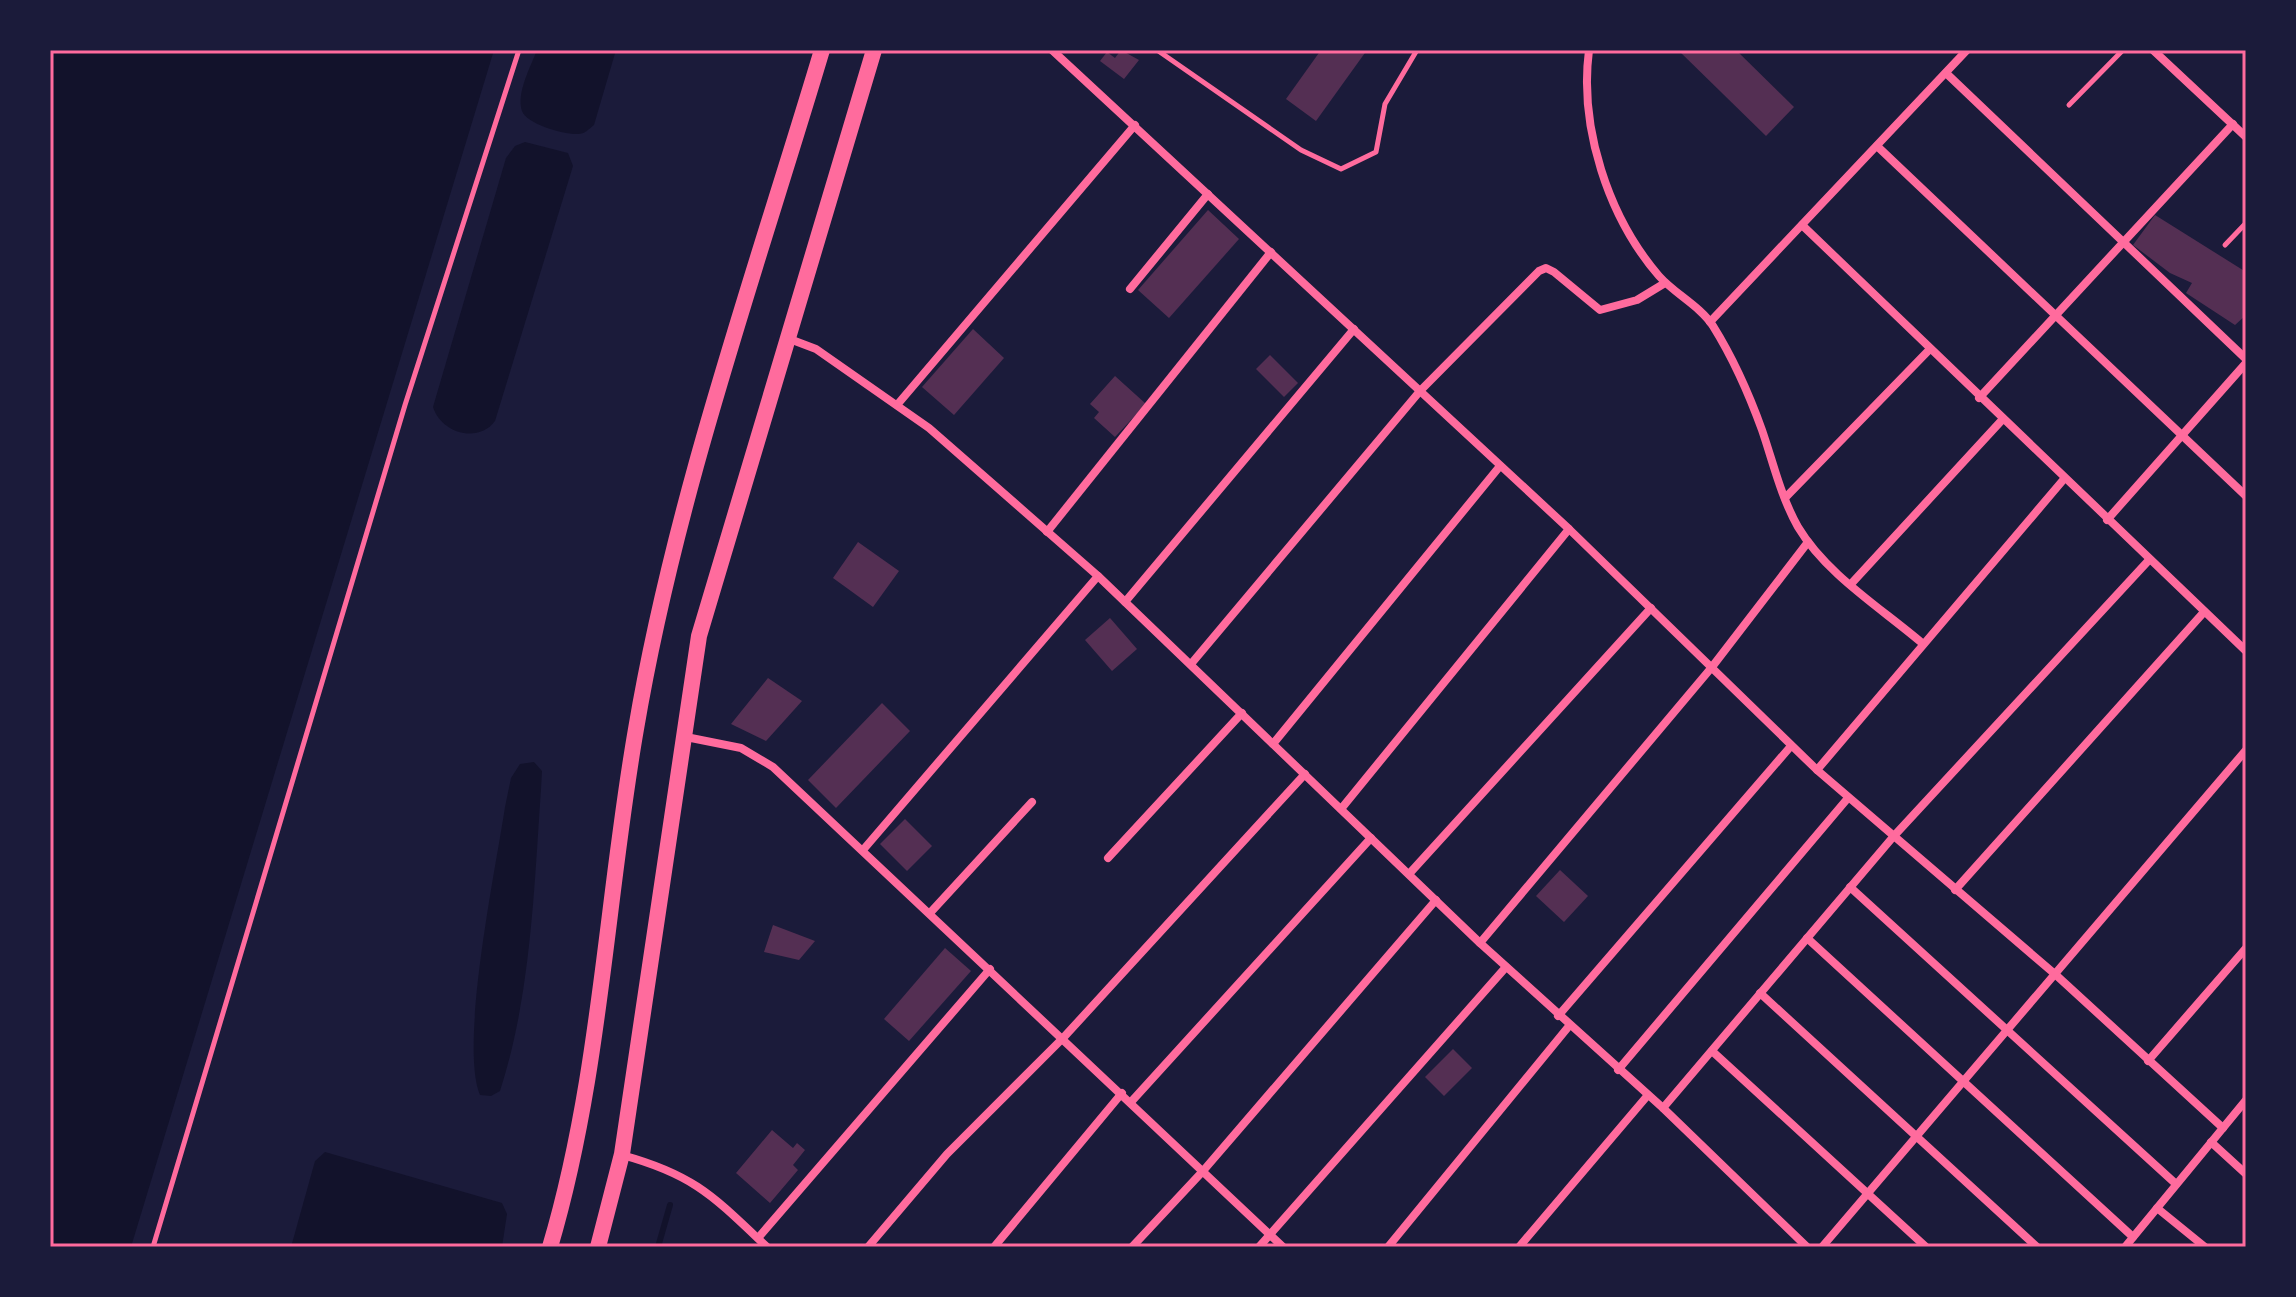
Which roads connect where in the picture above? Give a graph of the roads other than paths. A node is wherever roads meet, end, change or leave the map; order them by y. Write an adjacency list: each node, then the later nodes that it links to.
1 (519, 50): 105 (lane)
2 (822, 50): 106 (main road)
3 (874, 50): 28 (main road)
4 (1052, 50): 14 (street)
5 (1157, 50): 6 (lane)
6 (1417, 50)
7 (1588, 50): 23 (street)
8 (1967, 50): 11 (street)
9 (2123, 50): 12 (lane)
10 (2153, 50): 13 (street)
11 (1946, 73): 16 (street); 20 (street)
12 (2069, 105)
13 (2233, 124): 15 (street); 20 (street)
14 (1135, 125): 17 (street); 33 (street)
15 (2246, 137)
16 (1877, 146): 19 (street); 25 (street)
17 (1208, 194): 22 (street); 24 (street)
18 (2246, 223): 21 (lane)
19 (1802, 225): 26 (street); 29 (street)
20 (2123, 242): 25 (street); 30 (street)
21 (2225, 245)
22 (1271, 252): 27 (street); 42 (street)
23 (1665, 283): 26 (street); 31 (street)
24 (1130, 289)
25 (2055, 315): 32 (street); 35 (street)
26 (1710, 322): 39 (street)
27 (1354, 329): 31 (street); 47 (street)
28 (787, 338): 33 (street); 55 (main road)
29 (1930, 349): 32 (street); 39 (street)
30 (2246, 361): 35 (street)
31 (1420, 391): 36 (street); 52 (street)
32 (1979, 398): 34 (street)
33 (897, 405): 42 (street)
34 (2002, 420): 37 (street); 46 (street)
35 (2182, 435): 38 (street); 40 (street)
36 (1500, 466): 41 (street); 56 (street)
37 (2064, 479): 40 (street); 50 (street)
38 (2246, 496)
39 (1785, 498): 43 (street)
40 (2107, 520): 44 (street)
41 (1569, 529): 48 (street); 63 (street)
42 (1047, 532): 45 (street)
43 (1808, 542): 46 (street); 53 (street)
44 (2149, 560): 49 (street); 64 (street)
45 (1098, 576): 47 (street); 66 (street)
46 (1851, 584): 50 (street)
47 (1125, 602): 52 (street)
48 (1651, 608): 53 (street); 68 (street)
49 (2204, 612): 51 (street); 70 (street)
50 (1922, 643): 59 (street)
51 (2246, 651)
52 (1191, 664): 54 (street)
53 (1712, 667): 57 (street); 74 (street)
54 (1242, 713): 56 (street); 67 (street)
55 (681, 736): 66 (street); 96 (main road)
56 (1273, 744): 60 (street)
57 (1791, 746): 59 (street); 80 (street)
58 (2246, 750): 78 (street)
59 (1817, 770): 61 (street)
60 (1305, 774): 63 (street); 83 (street)
61 (1848, 798): 64 (street); 86 (street)
62 (1032, 802): 72 (street)
63 (1341, 809): 65 (street)
64 (1893, 837): 69 (street); 70 (street)
65 (1371, 838): 68 (street); 90 (street)
66 (863, 850): 72 (street)
67 (1108, 858)
68 (1409, 874): 71 (street)
69 (1850, 887): 73 (street); 82 (street)
70 (1955, 890): 78 (street)
71 (1436, 900): 74 (street); 97 (street)
72 (930, 913): 77 (street)
73 (1807, 938): 79 (street); 87 (street)
74 (1480, 943): 76 (street)
75 (2246, 948): 85 (street)
76 (1506, 967): 80 (street); 102 (street)
77 (990, 969): 83 (street); 104 (street)
78 (2056, 975): 82 (street); 85 (street)
79 (1760, 993): 84 (street); 94 (street)
80 (1558, 1016): 81 (street)
81 (1569, 1026): 86 (street); 114 (street)
82 (2009, 1031): 87 (street); 99 (street)
83 (1064, 1037): 88 (street); 109 (street)
84 (1712, 1051): 92 (street); 100 (street)
85 (2148, 1061): 93 (street)
86 (1618, 1070): 89 (street)
87 (1965, 1082): 94 (street); 103 (street)
88 (1122, 1093): 90 (street); 110 (street)
89 (1648, 1095): 92 (street); 115 (street)
90 (1131, 1102): 97 (street)
91 (2245, 1104): 93 (street)
92 (1663, 1108): 116 (street)
93 (2223, 1128): 95 (street)
94 (1918, 1136): 100 (street); 119 (street)
95 (2211, 1142): 98 (street); 99 (street)
96 (622, 1154): 104 (street); 107 (main road)
97 (1203, 1171): 102 (street); 111 (street)
98 (2246, 1174)
99 (2176, 1184): 101 (street)
100 (1868, 1193): 117 (street); 118 (street)
101 (2157, 1208): 103 (street); 121 (street)
102 (1270, 1234): 112 (street); 113 (street)
103 (2133, 1237): 120 (street)
104 (758, 1238): 108 (street)
105 (153, 1247)
106 (550, 1247)
107 (598, 1247)
108 (767, 1247)
109 (868, 1247)
110 (994, 1247)
111 (1132, 1247)
112 (1259, 1247)
113 (1283, 1247)
114 (1388, 1247)
115 (1519, 1247)
116 (1807, 1247)
117 (1822, 1247)
118 (1926, 1247)
119 (2037, 1247)
120 (2125, 1247)
121 (2205, 1247)

